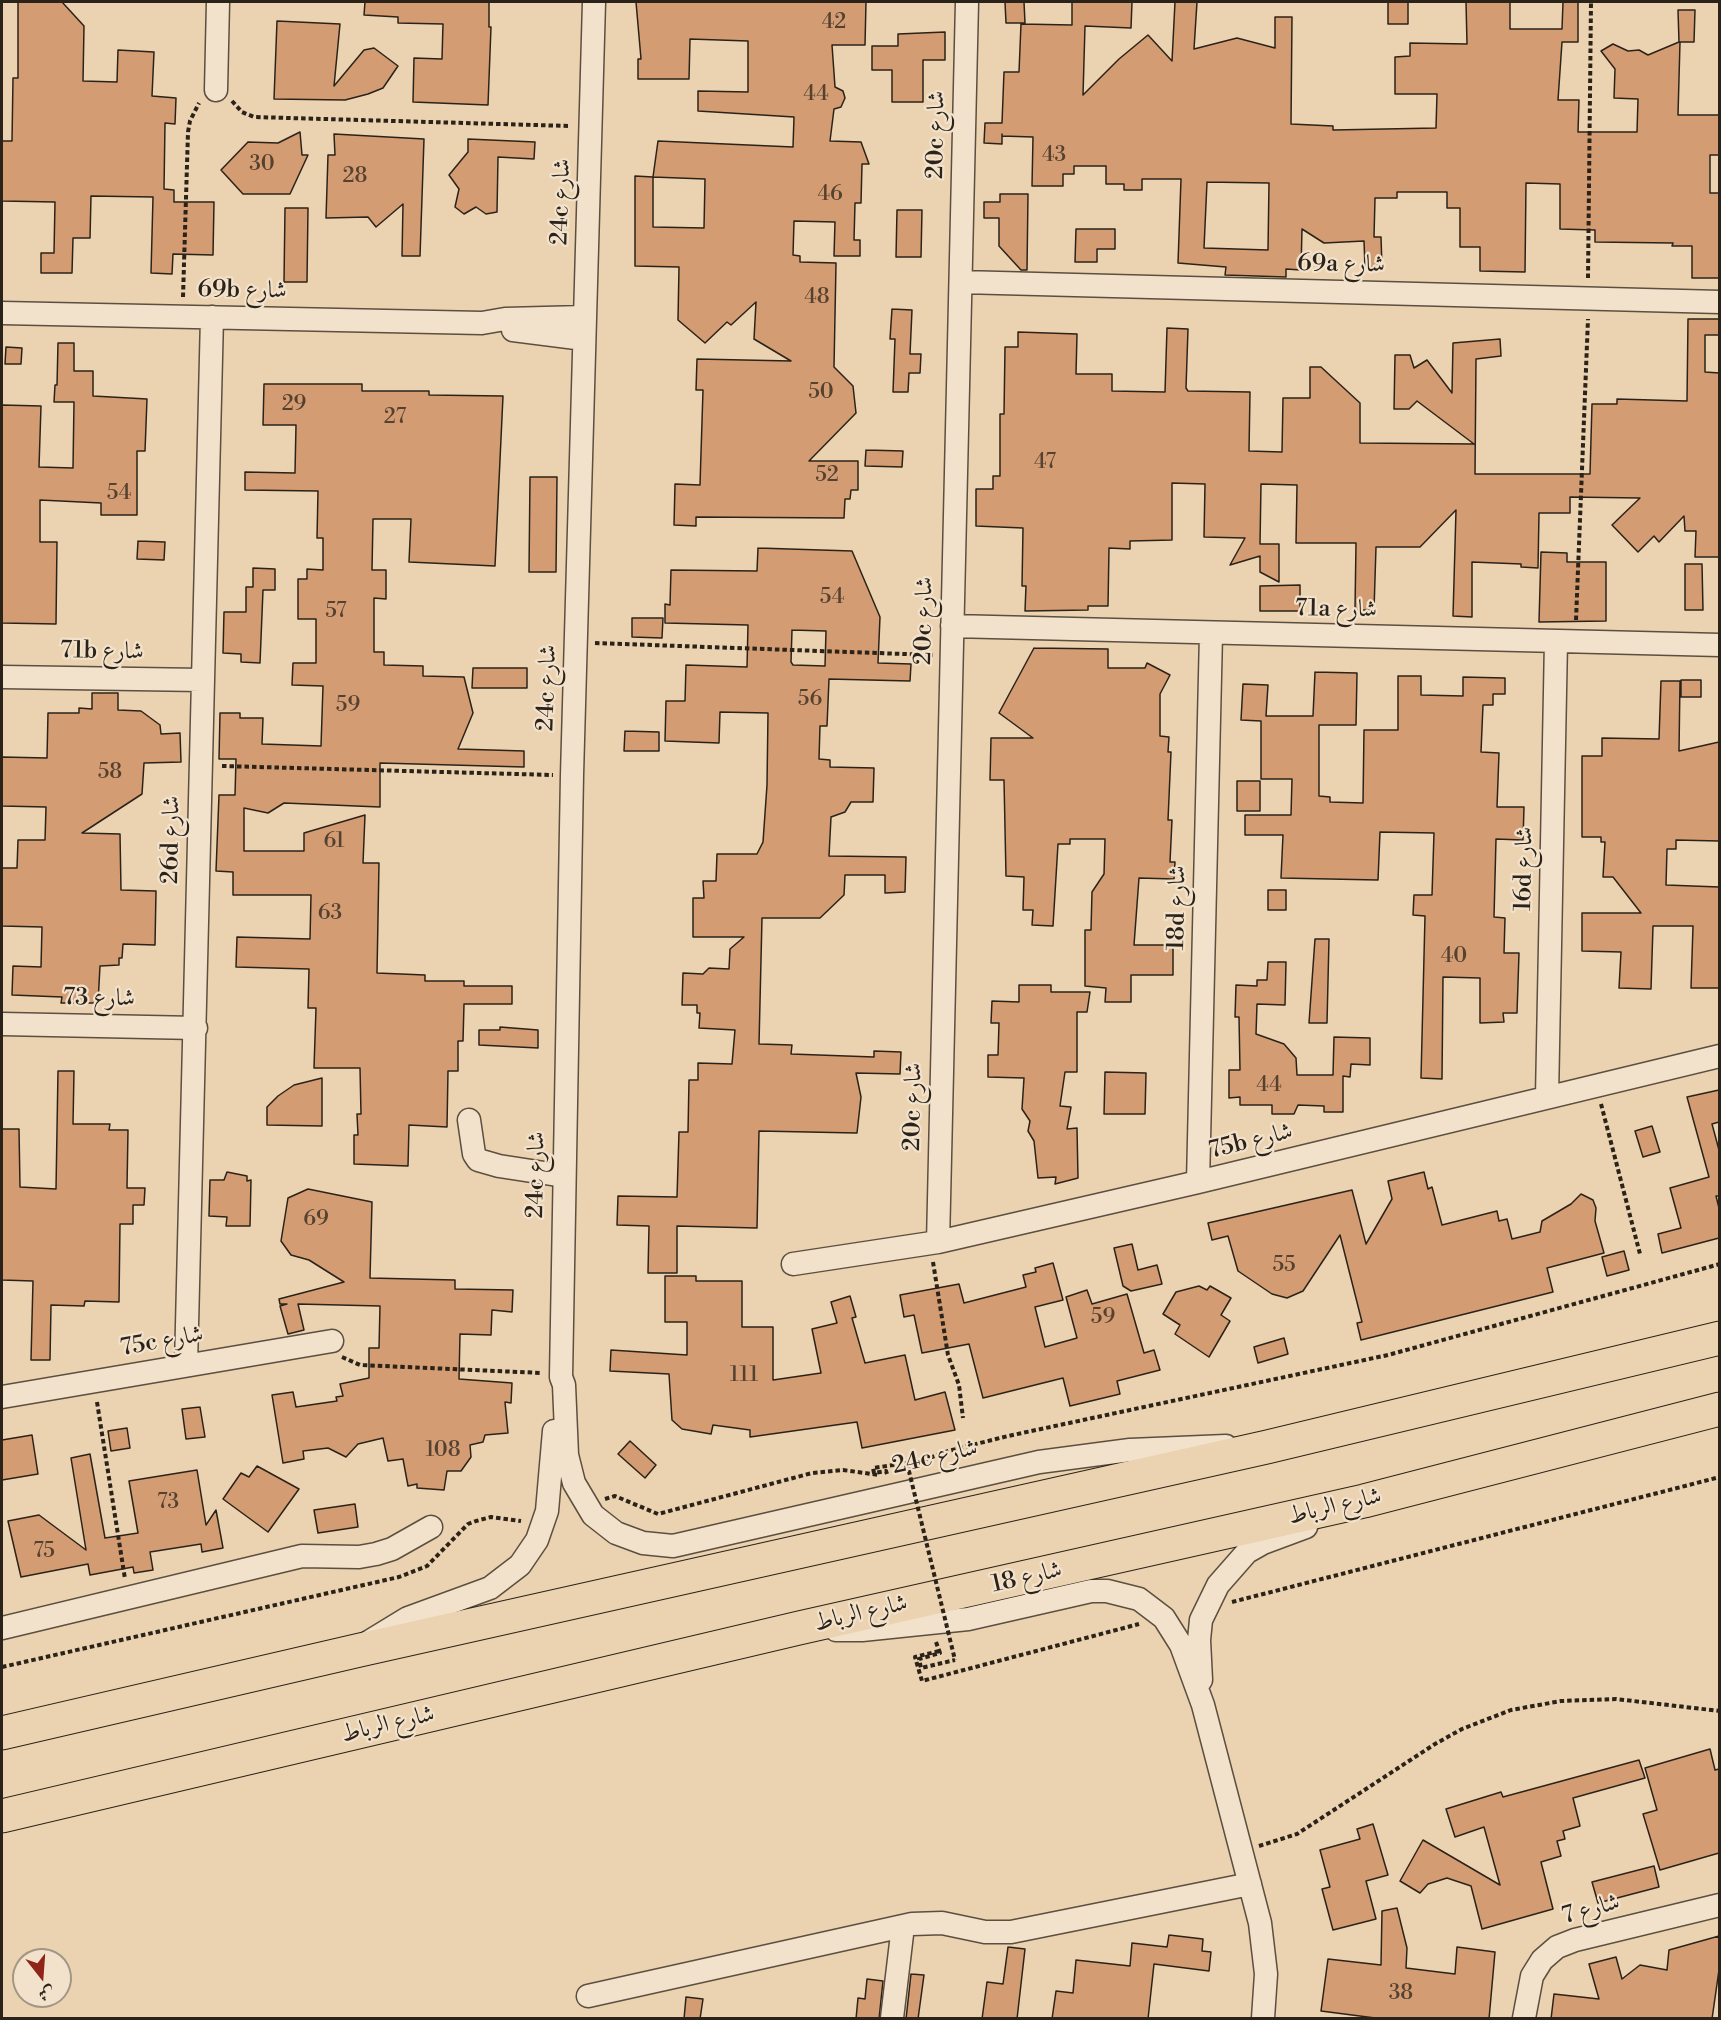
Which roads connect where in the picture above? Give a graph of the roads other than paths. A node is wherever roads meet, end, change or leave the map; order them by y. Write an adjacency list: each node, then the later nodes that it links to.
1 (218, 2): 4 (street)
2 (594, 2): 9 (street, 24c شارع)
3 (967, 2): 5 (street, 20c شارع)
4 (216, 84)
5 (961, 282): 6 (street, 69a شارع); 10 (street, 20c شارع)
6 (1719, 302)
7 (2, 313): 8 (street, 69b شارع)
8 (212, 317): 9 (street, 69b شارع); 15 (street, 26d شارع)
9 (584, 328): 21 (street, 24c شارع)
10 (952, 626): 11 (street, 71a شارع); 23 (street, 20c شارع)
11 (1211, 634): 12 (street, 71a شارع); 22 (street, 18d شارع)
12 (1556, 641): 13 (street, 71a شارع); 19 (street, 16d شارع)
13 (1719, 645)
14 (2, 677): 15 (street, 71b شارع)
15 (202, 680): 17 (street, 26d شارع)
16 (2, 1024): 17 (street, شارع 73)
17 (196, 1028): 27 (street, 26d شارع)
18 (1719, 1056): 19 (street, 75b شارع)
19 (1547, 1097): 22 (street, 75b شارع)
20 (469, 1120): 21 (street)
21 (564, 1176): 28 (street, 24c شارع)
22 (1198, 1182): 23 (street, 75b شارع)
23 (934, 1243): 24 (street, 75b شارع)
24 (793, 1264)
25 (1719, 1338): 31 (highway)
26 (328, 1341): 27 (street, 75c شارع)
27 (186, 1365): 29 (street, 75c شارع)
28 (561, 1375): 31 (street, 24c شارع); 36 (street, 24c شارع)
29 (2, 1396)
30 (1719, 1408): 32 (highway, شارع الرباط)
31 (1267, 1447): 36 (highway)
32 (1364, 1501): 35 (highway, شارع الرباط); 37 (street, شارع 18)
33 (431, 1527): 34 (street)
34 (2, 1628)
35 (799, 1628): 37 (street, شارع 18); 39 (highway, شارع الرباط)
36 (360, 1650): 38 (highway)
37 (1203, 1705): 40 (street, شارع 18)
38 (2, 1733)
39 (2, 1816)
40 (1250, 1884): 42 (street); 45 (street, شارع 18)
41 (1719, 1905): 46 (street, شارع 7)
42 (903, 1926): 43 (street); 44 (street)
43 (588, 1996)
44 (892, 2019)
45 (1263, 2019)
46 (1524, 2019)

